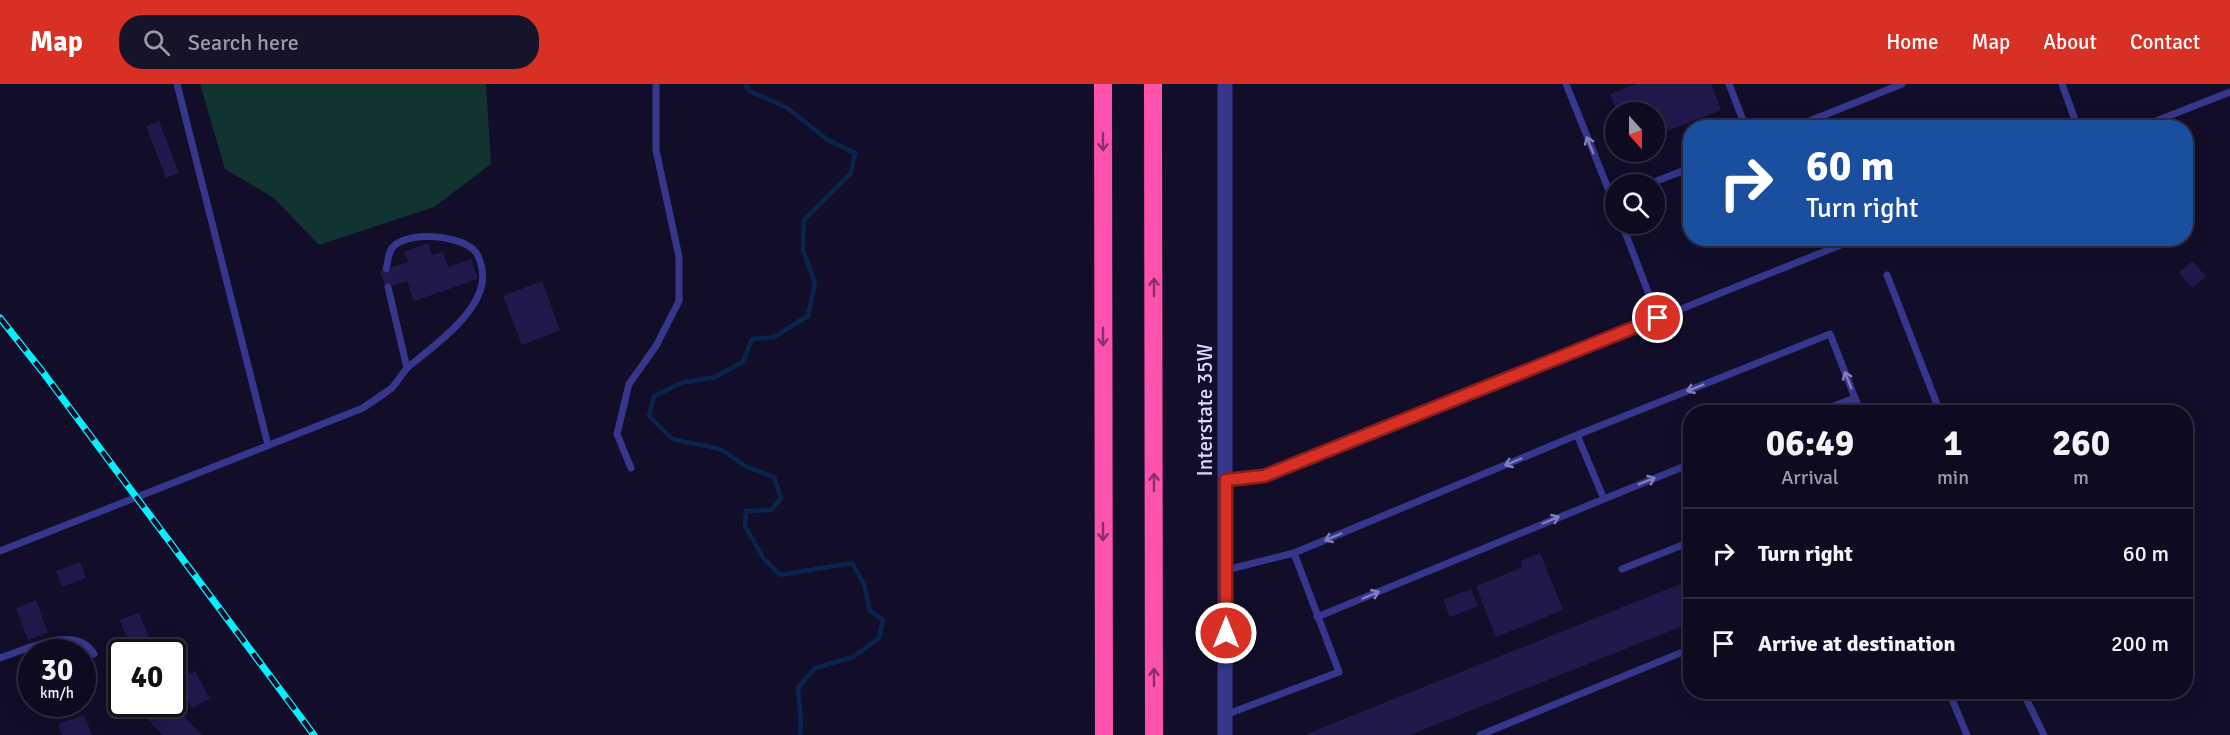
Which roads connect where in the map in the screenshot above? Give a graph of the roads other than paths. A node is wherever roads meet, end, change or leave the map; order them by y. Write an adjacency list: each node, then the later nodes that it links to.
1 (177, 84): 30 (lane)
2 (656, 84): 32 (lane)
3 (1103, 84): 47 (highway, one-way to 47)
4 (1154, 84): 48 (highway, one-way to 4)
5 (1225, 84): 33 (street, Interstate 35W)
6 (1566, 84): 16 (lane, one-way to 6)
7 (1729, 84): 11 (lane)
8 (1902, 84): 12 (lane)
9 (2062, 84): 13 (lane)
10 (2230, 92): 14 (lane)
11 (1743, 120)
12 (1812, 120)
13 (2075, 120)
14 (2158, 120)
15 (1683, 171): 17 (lane)
16 (1605, 177)
17 (1665, 178)
18 (1626, 234): 23 (lane)
19 (1838, 246): 23 (lane)
20 (386, 270): 24 (lane)
21 (1887, 275): 28 (lane)
22 (388, 287): 24 (lane)
23 (1658, 318): 33 (lane)
24 (407, 368): 30 (lane)
25 (1855, 398): 26 (lane); 27 (lane); 29 (lane, one-way to 29)
26 (1836, 405)
27 (1858, 405)
28 (1937, 405)
29 (1577, 435): 34 (lane); 37 (lane, one-way to 37)
30 (268, 445): 36 (lane)
31 (1683, 467): 34 (lane, one-way to 31)
32 (631, 468)
33 (1226, 480): 39 (street, Interstate 35W)
34 (1604, 499): 40 (lane, one-way to 34)
35 (1683, 545): 38 (lane)
36 (0, 551)
37 (1294, 553): 39 (lane); 40 (lane)
38 (1622, 569)
39 (1226, 570): 46 (street, Interstate 35W)
40 (1317, 617): 46 (lane)
41 (18, 652): 43 (lane)
42 (1683, 653): 50 (lane)
43 (0, 658)
44 (1952, 699): 51 (lane)
45 (2026, 699): 52 (lane)
46 (1225, 715): 49 (street, Interstate 35W)
47 (1104, 735)
48 (1154, 735)
49 (1225, 735)
50 (1480, 735)
51 (1967, 735)
52 (2044, 735)

